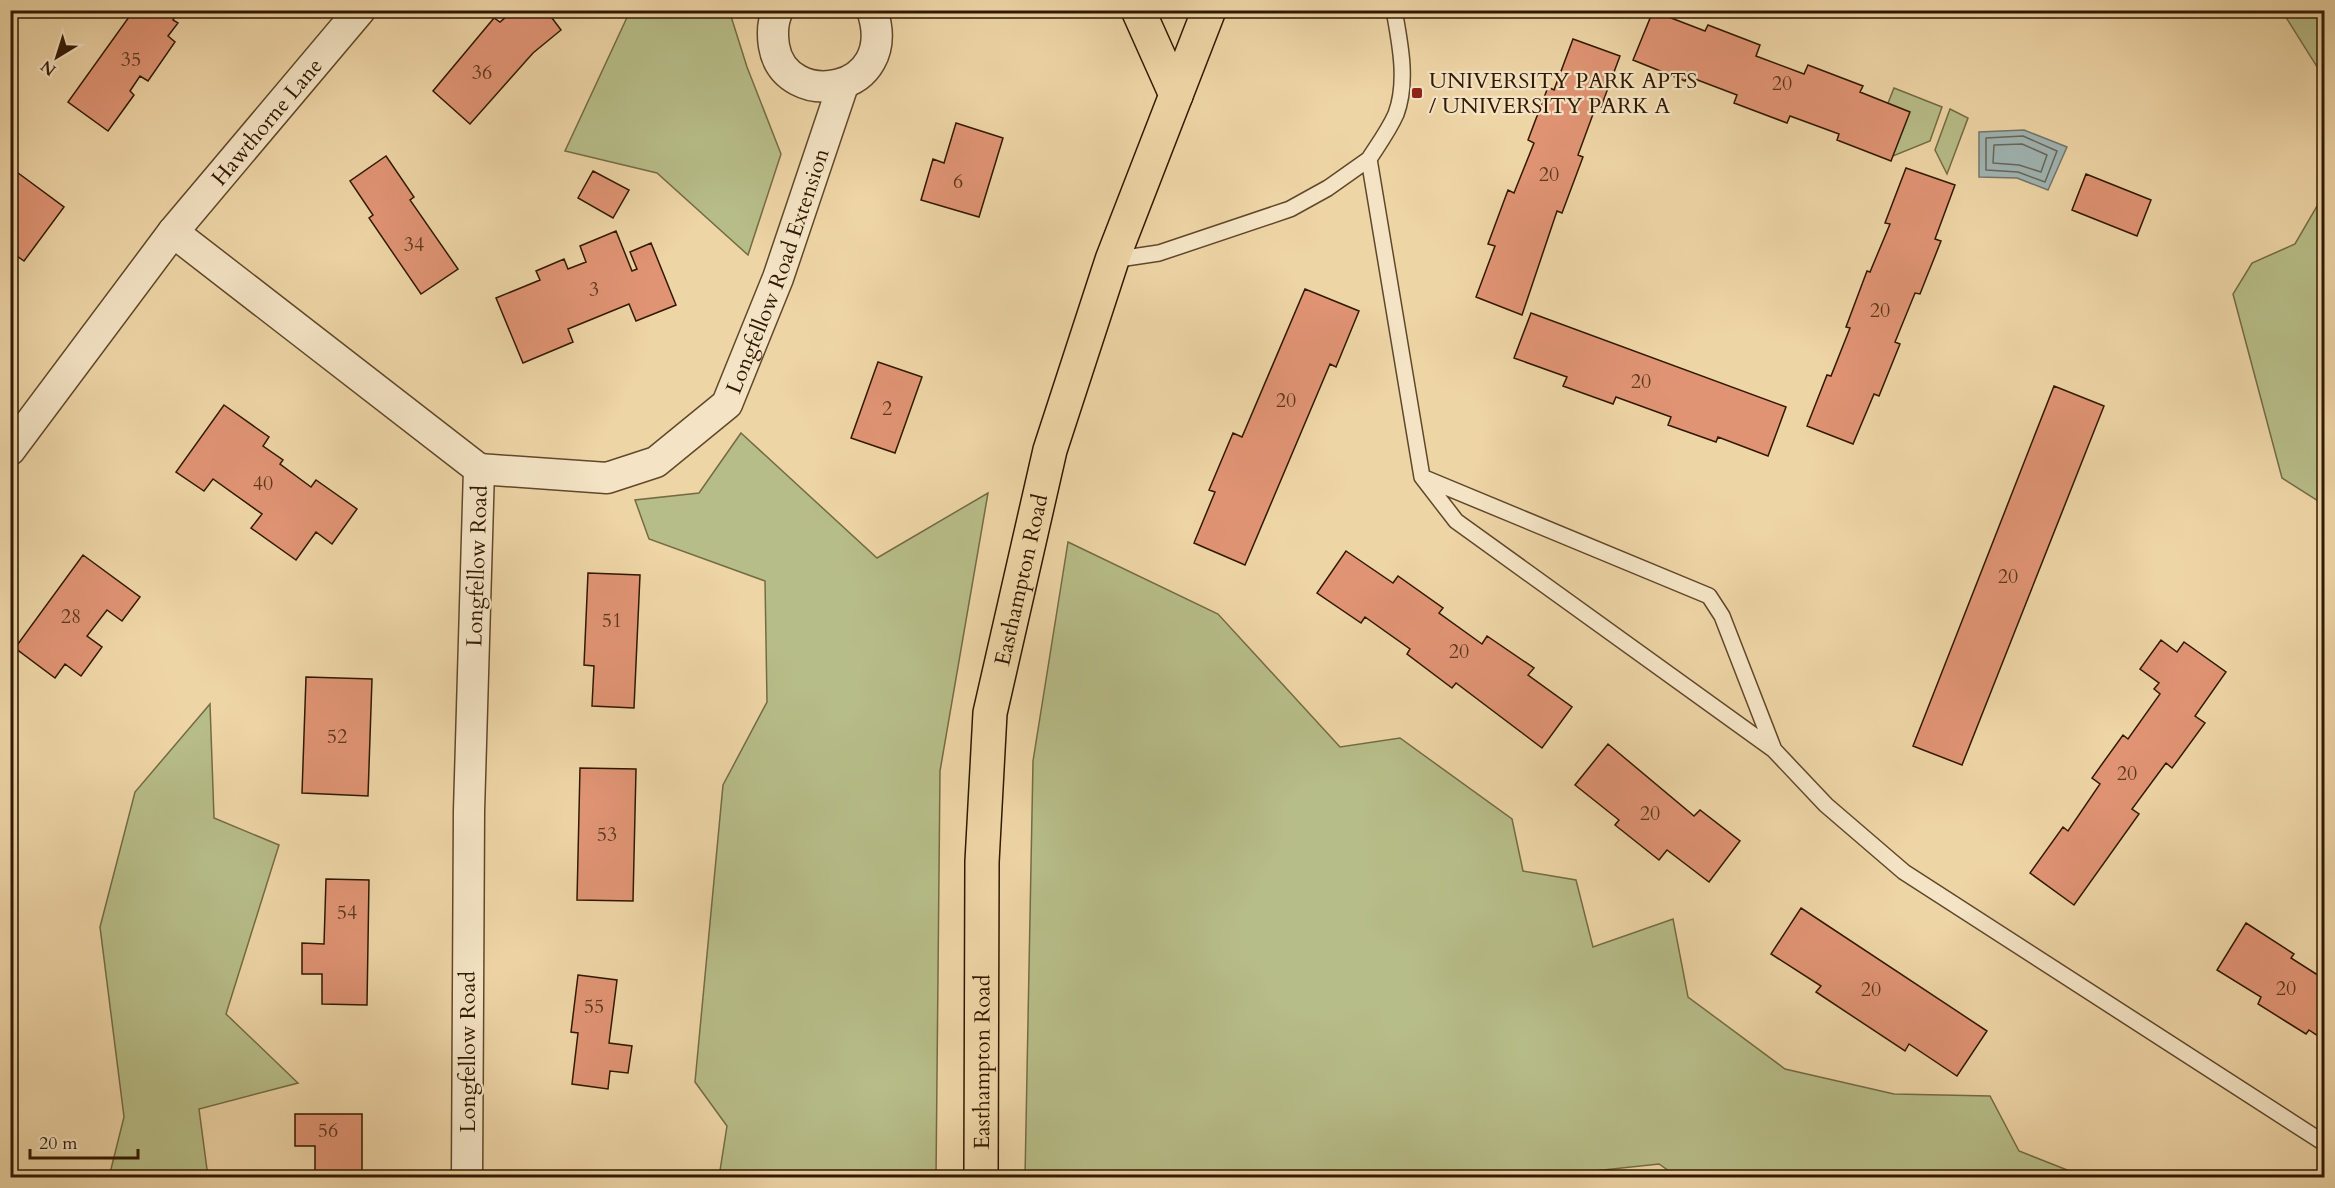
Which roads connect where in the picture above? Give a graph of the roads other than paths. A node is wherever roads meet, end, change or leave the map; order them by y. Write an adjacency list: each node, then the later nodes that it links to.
1 (360, 10): 10 (street, Hawthorne Lane)
2 (778, 10): 7 (street)
3 (872, 10): 7 (street)
4 (1137, 10): 8 (main road)
5 (1209, 10): 8 (main road, Easthampton Road)
6 (1394, 10): 9 (lane)
7 (843, 85): 13 (street, Longfellow Road Extension)
8 (1176, 95): 11 (main road, Easthampton Road)
9 (1369, 159): 11 (lane); 14 (lane)
10 (173, 232): 12 (street); 13 (street, Longfellow Road)
11 (1112, 260): 18 (main road, Easthampton Road)
12 (10, 450)
13 (479, 469): 17 (street, Longfellow Road)
14 (1422, 477): 15 (lane); 15 (lane)
15 (1774, 750): 16 (lane)
16 (2325, 1143)
17 (467, 1178)
18 (981, 1178)

